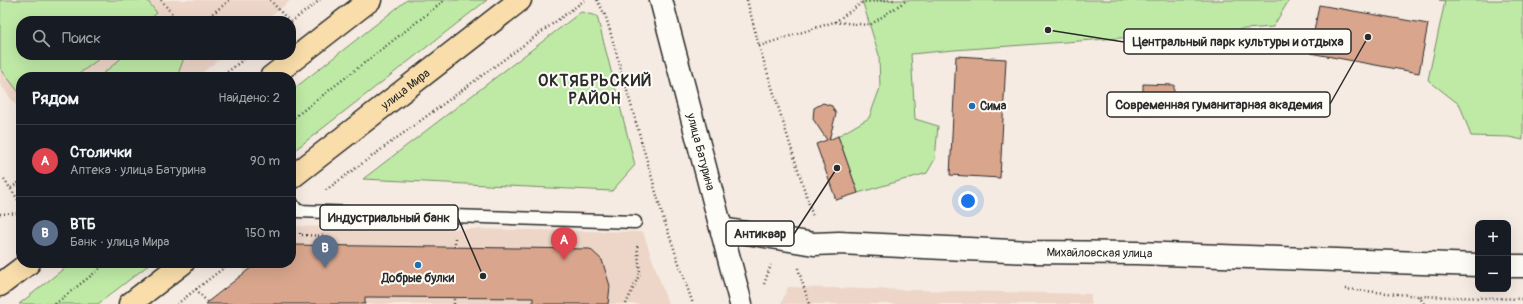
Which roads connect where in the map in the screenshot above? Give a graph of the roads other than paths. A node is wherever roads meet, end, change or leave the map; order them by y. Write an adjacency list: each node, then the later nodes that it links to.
1 (370, 0): 4 (main road)
2 (520, 0): 7 (main road, улица Мира)
3 (662, 0): 10 (street, улица Батурина)
4 (296, 58)
5 (293, 60): 6 (main road)
6 (277, 72)
7 (296, 174)
8 (296, 207): 9 (lane)
9 (635, 222)
10 (722, 229): 11 (street, Михайловская улица); 18 (street, улица Батурина)
11 (1475, 265)
12 (1511, 266): 13 (street)
13 (1523, 266)
14 (22, 268): 16 (main road)
15 (177, 268): 17 (main road)
16 (0, 285)
17 (130, 304)
18 (741, 304)

